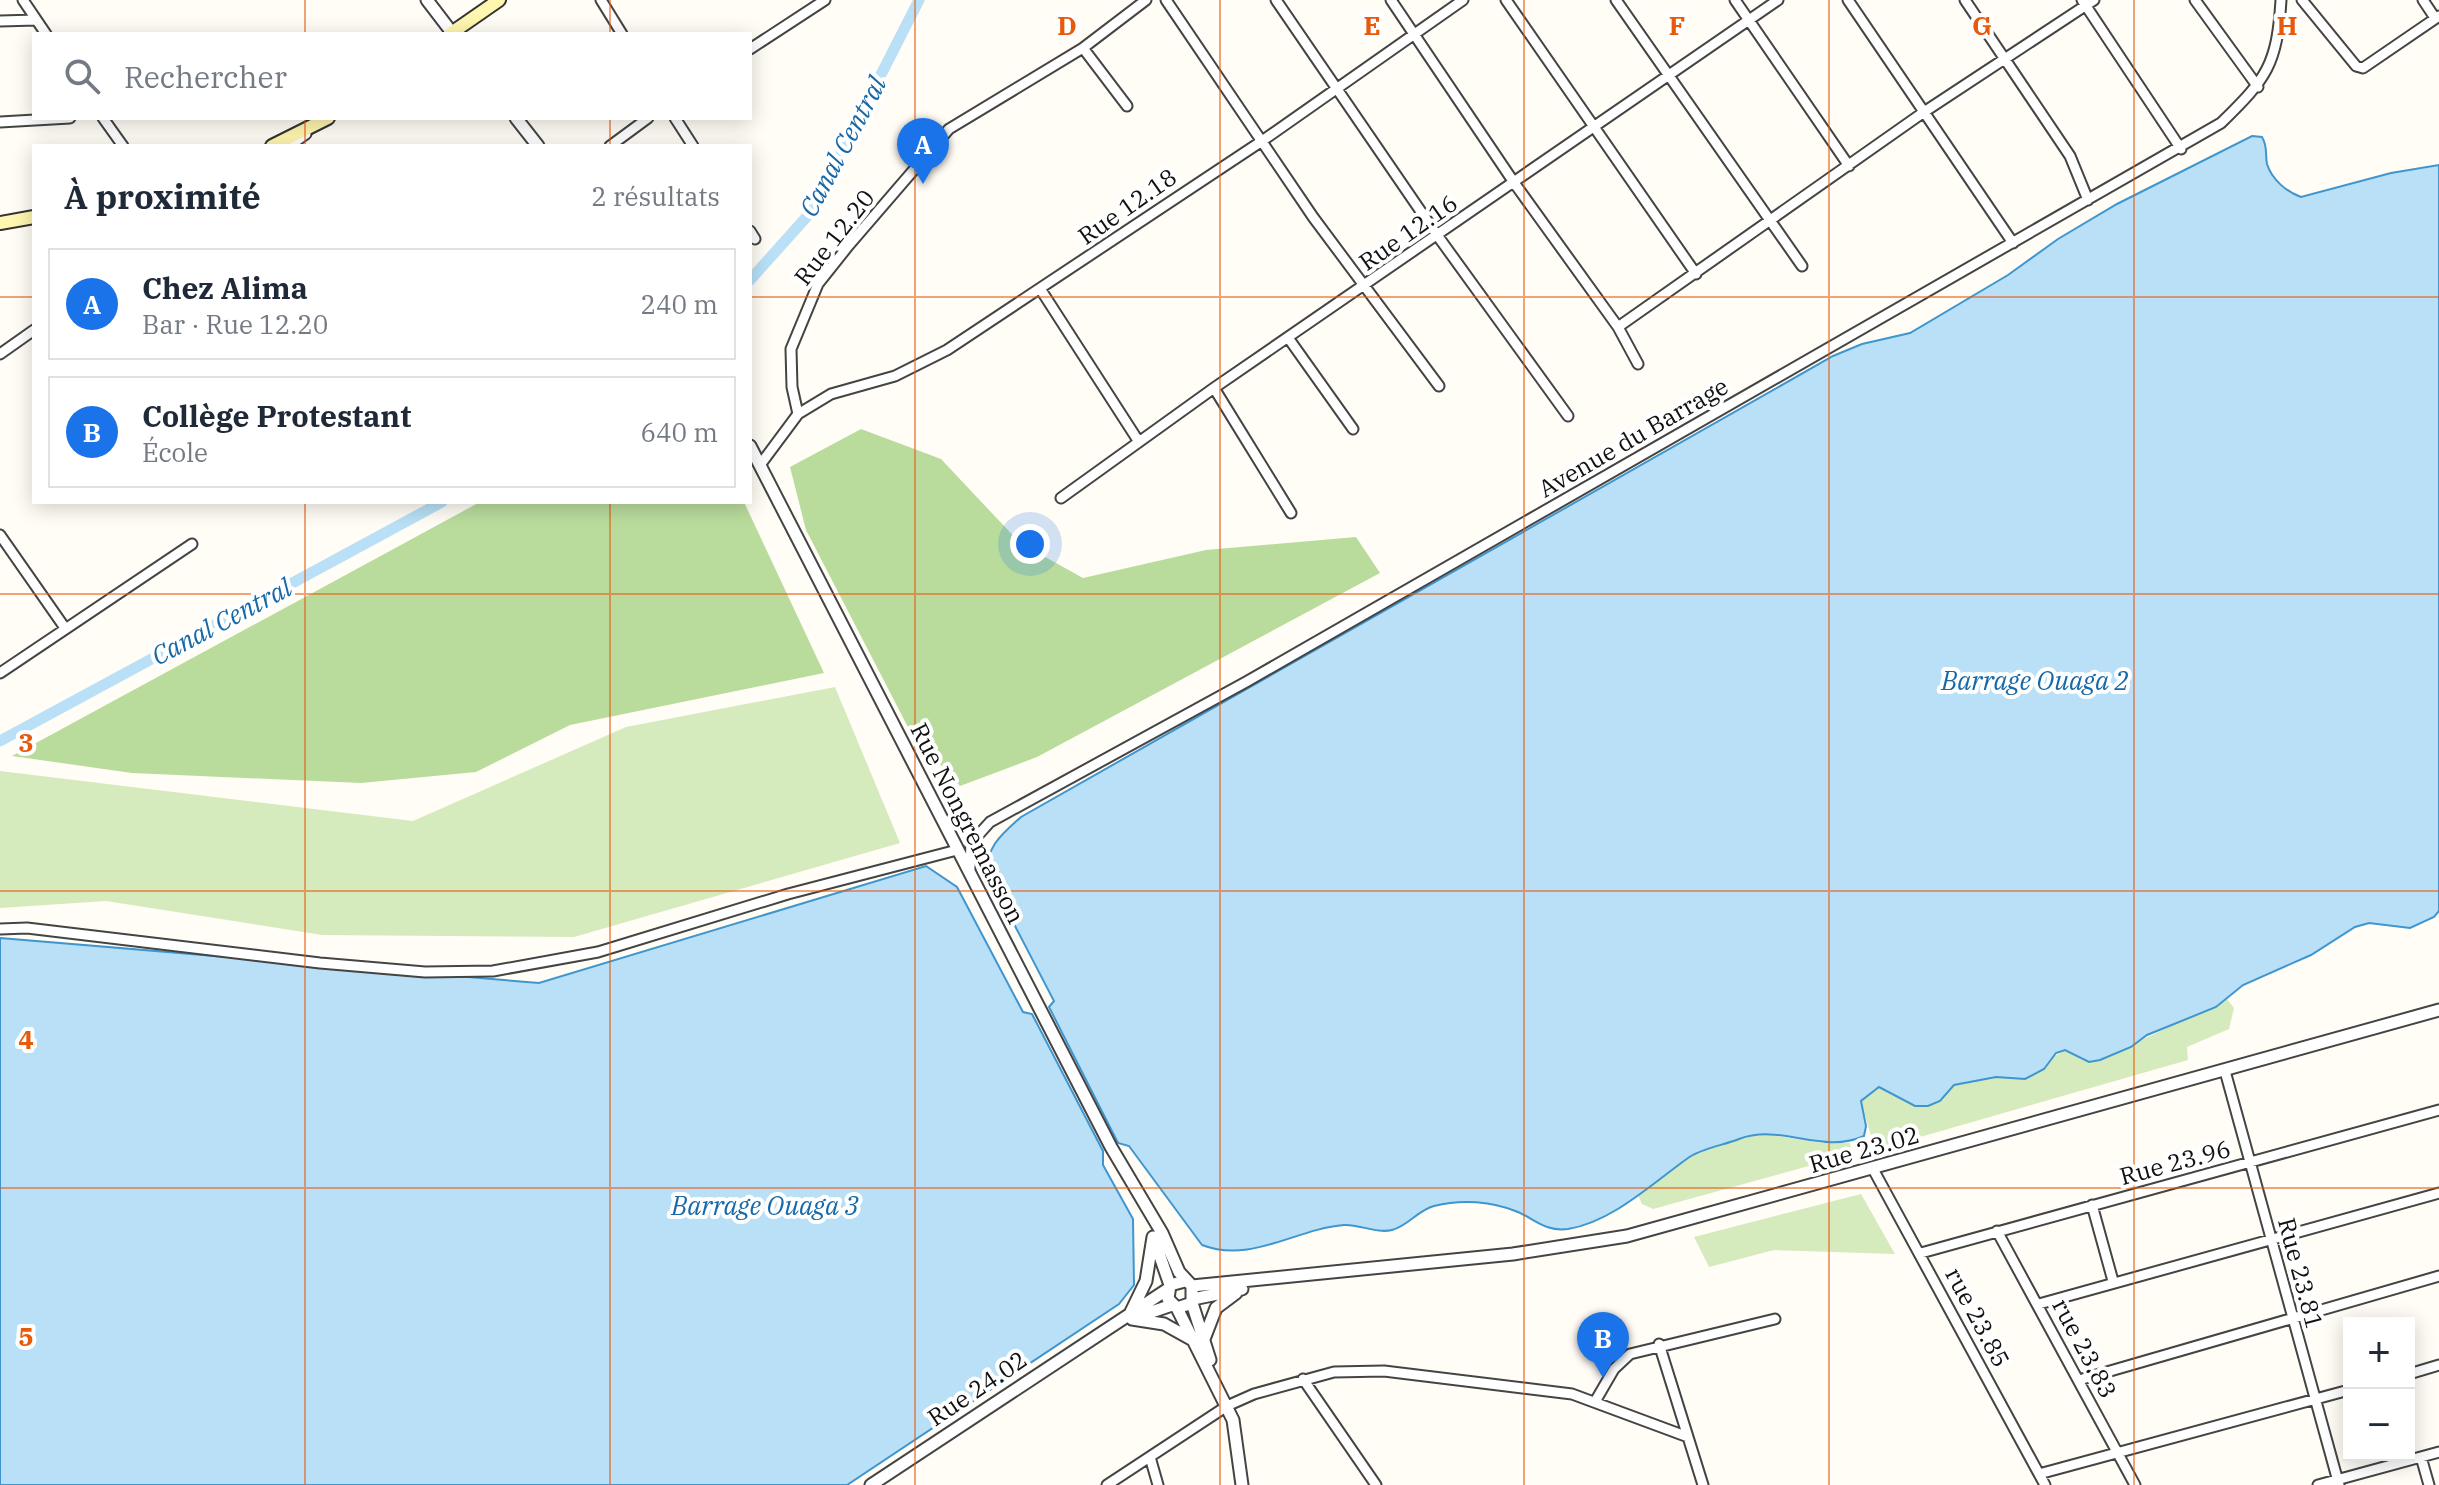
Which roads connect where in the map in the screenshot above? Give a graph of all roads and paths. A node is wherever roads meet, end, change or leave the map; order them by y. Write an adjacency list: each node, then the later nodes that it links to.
1 (23, 0): 23 (street)
2 (427, 0): 27 (street)
3 (499, 0): 28 (main road)
4 (601, 0): 29 (street)
5 (825, 0): 31 (street)
6 (1146, 0): 32 (street, Rue 12.20)
7 (1166, 0): 48 (street)
8 (1276, 0): 35 (street)
9 (1391, 0): 30 (street)
10 (1463, 0): 30 (street, Rue 12.18)
11 (1506, 0): 47 (street)
12 (1616, 0): 34 (street)
13 (1735, 0): 24 (street)
14 (1778, 0): 24 (street, Rue 12.16)
15 (1848, 0): 38 (street)
16 (1965, 0): 33 (street)
17 (2195, 0): 36 (street)
18 (2281, 0): 36 (street, Avenue du Barrage)
19 (2302, 0): 22 (street)
20 (2423, 0): 22 (street)
21 (2088, 2): 33 (street); 55 (street)
22 (2437, 17)
23 (36, 20): 25 (street); 26 (street)
24 (1748, 20): 34 (street, Rue 12.16); 56 (street)
25 (0, 21)
26 (45, 32)
27 (451, 32)
28 (455, 32)
29 (621, 32)
30 (1415, 34): 35 (street, Rue 12.18); 57 (street)
31 (752, 48)
32 (1083, 48): 37 (street); 75 (street, Rue 12.20)
33 (2006, 59): 38 (street); 58 (street)
34 (1668, 74): 47 (street, Rue 12.16); 60 (street)
35 (1336, 86): 48 (street, Rue 12.18); 62 (street)
36 (2258, 87): 55 (street, Avenue du Barrage)
37 (1127, 106)
38 (1924, 112): 56 (street); 63 (street)
39 (35, 120): 46 (street)
40 (104, 120): 49 (street)
41 (324, 120): 50 (main road)
42 (325, 120): 51 (street)
43 (518, 120): 52 (street)
44 (645, 120): 53 (street)
45 (676, 120): 54 (street)
46 (0, 122)
47 (1594, 128): 57 (street, Rue 12.16); 65 (street)
48 (1262, 141): 66 (street); 67 (street, Rue 12.18)
49 (122, 144)
50 (276, 144)
51 (292, 144)
52 (536, 144)
53 (613, 144)
54 (692, 144)
55 (2181, 149): 58 (street, Avenue du Barrage)
56 (1849, 166): 60 (street)
57 (1515, 184): 62 (street, Rue 12.16); 68 (street)
58 (2088, 200): 63 (street, Avenue du Barrage)
59 (32, 217): 61 (main road)
60 (1769, 220): 64 (street); 65 (street)
61 (0, 223)
62 (1437, 235): 66 (street, Rue 12.16); 76 (street)
63 (2013, 243): 88 (street, Avenue du Barrage)
64 (1802, 266)
65 (1696, 274): 68 (street)
66 (1365, 286): 70 (street, Rue 12.16); 73 (street)
67 (1041, 290): 75 (street, Rue 12.18); 78 (street)
68 (1618, 327): 72 (street)
69 (32, 331): 71 (street)
70 (1289, 339): 74 (street, Rue 12.16); 77 (street)
71 (0, 354)
72 (1638, 364)
73 (1439, 386)
74 (1214, 388): 78 (street, Rue 12.16); 82 (street)
75 (798, 414): 80 (street)
76 (1568, 416)
77 (1353, 429)
78 (1139, 442): 81 (street, Rue 12.16)
79 (752, 450): 80 (street, Rue Nongremasson)
80 (760, 465): 87 (street, Rue Nongremasson)
81 (1061, 498)
82 (1291, 513)
83 (0, 535): 85 (street)
84 (192, 544): 85 (street)
85 (65, 628): 86 (street)
86 (0, 673)
87 (957, 850): 88 (street, Rue Nongremasson); 89 (street)
88 (970, 875): 97 (street, Rue Nongremasson)
89 (0, 929)
90 (2439, 1010): 91 (street, Rue 23.02)
91 (2225, 1071): 93 (street, Rue 23.81); 94 (street, Rue 23.02)
92 (2439, 1110): 93 (street, Rue 23.96)
93 (2251, 1163): 96 (street, Rue 23.96); 100 (street, Rue 23.81)
94 (1873, 1169): 101 (street, rue 23.85); 103 (street, Rue 23.02)
95 (2439, 1193): 100 (street)
96 (2092, 1205): 98 (street, Rue 23.96); 104 (street)
97 (1150, 1218): 99 (street, Rue Nongremasson); 105 (street, Rue Nongremasson)
98 (1997, 1231): 101 (street, Rue 23.96); 109 (street, rue 23.83)
99 (1153, 1237): 106 (street, Rue Nongremasson); 111 (street)
100 (2270, 1238): 104 (street); 112 (street, Rue 23.81)
101 (1921, 1253): 129 (street, rue 23.85)
102 (2439, 1276): 112 (street)
103 (1290, 1278): 105 (street, Rue 23.02); 107 (street, Rue 23.02)
104 (2113, 1281): 109 (street)
105 (1188, 1284): 106 (street, Rue 23.02); 108 (street)
106 (1169, 1287): 110 (street, Rue Nongremasson); 111 (street, Rue 24.02)
107 (1250, 1287): 108 (street, Rue 23.02); 114 (street)
108 (1192, 1301): 110 (street, Rue 23.02); 114 (street)
109 (2039, 1304): 119 (street, rue 23.83)
110 (1174, 1306): 111 (street, Rue 24.02); 114 (street)
111 (1131, 1316): 114 (street); 131 (street, Rue 24.02)
112 (2292, 1317): 119 (street); 122 (street, Rue 23.81)
113 (1775, 1319): 115 (street)
114 (1200, 1342): 123 (street)
115 (1659, 1344): 121 (street); 124 (street)
116 (2439, 1365): 117 (street)
117 (2415, 1372)
118 (1303, 1379): 121 (street); 123 (street); 135 (street)
119 (2079, 1380): 126 (street, rue 23.83)
120 (2343, 1392): 122 (street)
121 (1596, 1400): 124 (street)
122 (2315, 1400): 126 (street); 130 (street, Rue 23.81)
123 (1227, 1406): 127 (street); 134 (street)
124 (1688, 1437): 136 (street)
125 (2439, 1452): 128 (street)
126 (2118, 1454): 129 (street); 138 (street, rue 23.83)
127 (1150, 1457): 132 (street); 133 (street)
128 (2421, 1457): 130 (street); 140 (street)
129 (2039, 1474): 137 (street, rue 23.85)
130 (2338, 1482): 139 (street)
131 (871, 1485)
132 (1107, 1485)
133 (1158, 1485)
134 (1242, 1485)
135 (1376, 1485)
136 (1703, 1485)
137 (2045, 1485)
138 (2135, 1485)
139 (2318, 1485)
140 (2429, 1485)

